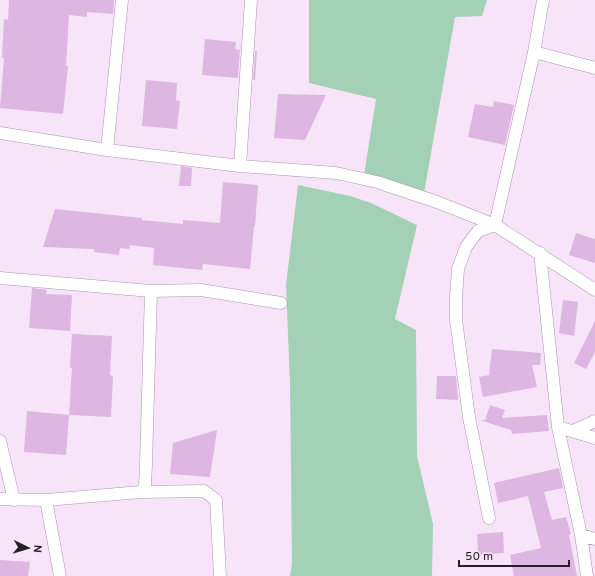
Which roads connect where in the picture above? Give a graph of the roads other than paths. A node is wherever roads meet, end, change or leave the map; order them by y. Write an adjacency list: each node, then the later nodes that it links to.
1 (122, 0): 7 (street)
2 (251, 0): 8 (street)
3 (542, 0): 4 (street)
4 (534, 52): 5 (street); 9 (street)
5 (595, 68)
6 (0, 133): 7 (street)
7 (107, 150): 8 (street)
8 (240, 166): 9 (street)
9 (494, 225): 10 (street); 24 (street)
10 (540, 253): 12 (street); 16 (street)
11 (0, 278): 13 (street)
12 (595, 290)
13 (151, 291): 14 (street); 20 (street)
14 (281, 303)
15 (595, 421): 17 (street)
16 (558, 427): 17 (street); 25 (street)
17 (573, 431): 18 (street)
18 (595, 438)
19 (0, 441): 22 (street)
20 (141, 492): 23 (street); 28 (street)
21 (0, 499): 22 (street)
22 (14, 500): 23 (street)
23 (46, 500): 27 (street)
24 (489, 518)
25 (581, 535): 26 (street); 29 (street)
26 (595, 540)
27 (60, 576)
28 (220, 576)
29 (587, 576)

